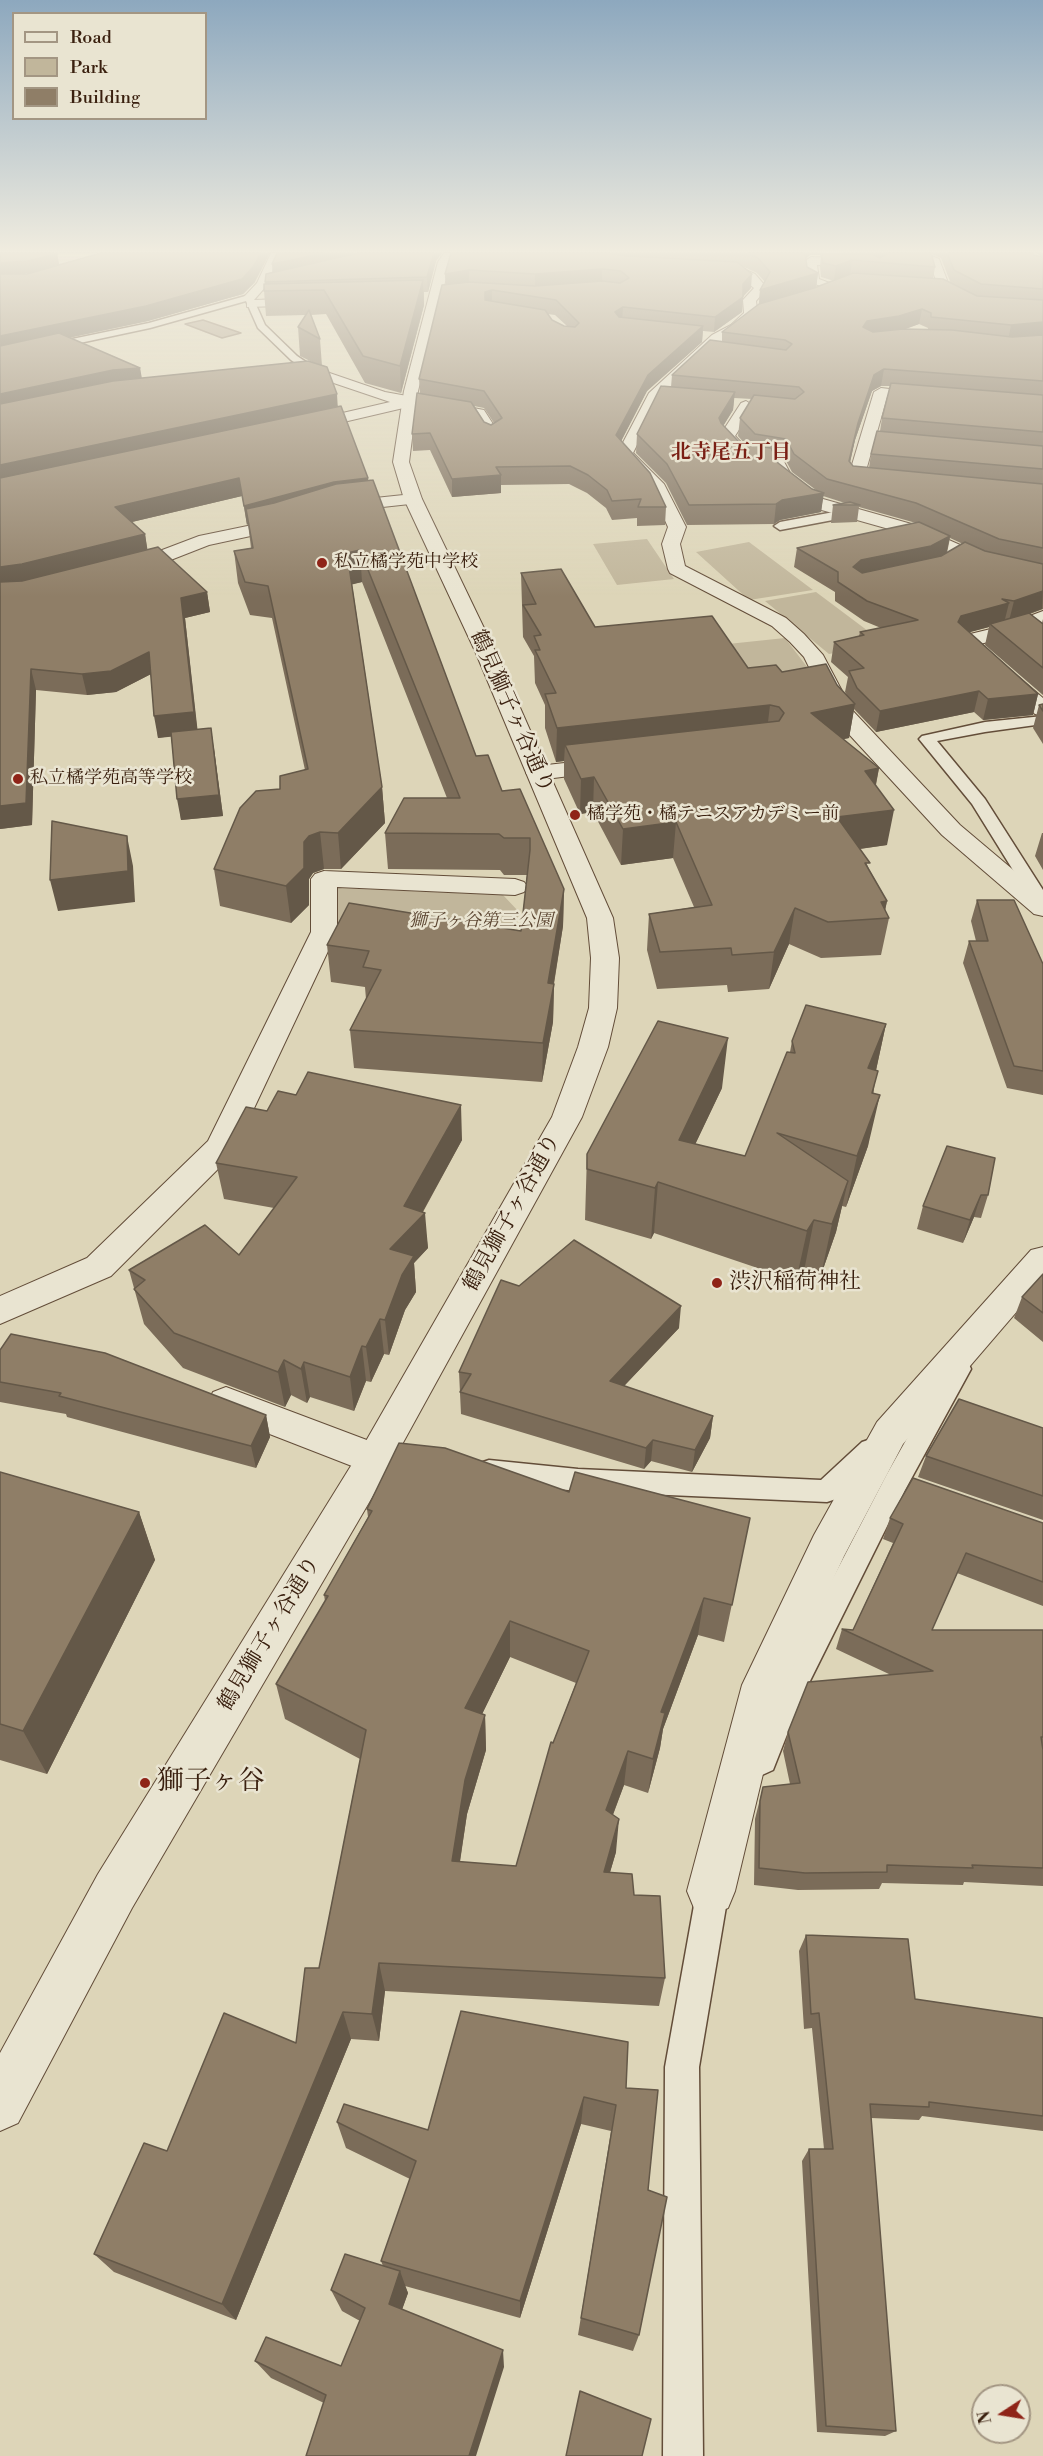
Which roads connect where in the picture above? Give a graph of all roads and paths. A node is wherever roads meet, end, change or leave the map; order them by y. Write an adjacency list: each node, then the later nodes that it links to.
1 (308, 368): 4 (lane)
2 (418, 368): 9 (street, 鶴見獅子ヶ谷通り)
3 (685, 368): 6 (street)
4 (315, 372): 5 (lane); 9 (street)
5 (292, 374)
6 (654, 396): 7 (street); 27 (street)
7 (677, 399)
8 (951, 399): 13 (street)
9 (409, 402): 11 (street); 12 (street); 16 (street, 鶴見獅子ヶ谷通り)
10 (746, 406): 17 (street)
11 (281, 431)
12 (492, 435)
13 (865, 441): 14 (street); 15 (street)
14 (889, 443)
15 (902, 483)
16 (413, 500): 19 (street); 25 (street, 鶴見獅子ヶ谷通り)
17 (850, 513): 18 (lane); 20 (street)
18 (792, 535)
19 (102, 573)
20 (1043, 576)
21 (1043, 617): 22 (street)
22 (1043, 710)
23 (1043, 720): 27 (lane)
24 (629, 763): 25 (street)
25 (538, 773): 33 (street, 鶴見獅子ヶ谷通り)
26 (515, 887): 29 (street)
27 (1043, 906)
28 (1043, 1260): 30 (street)
29 (0, 1311)
30 (986, 1321): 32 (street); 35 (lane)
31 (190, 1388): 33 (street)
32 (890, 1433): 34 (lane); 35 (street)
33 (387, 1460): 36 (street, 鶴見獅子ヶ谷通り)
34 (465, 1468)
35 (711, 1892): 37 (lane)
36 (0, 2105)
37 (683, 2456)

